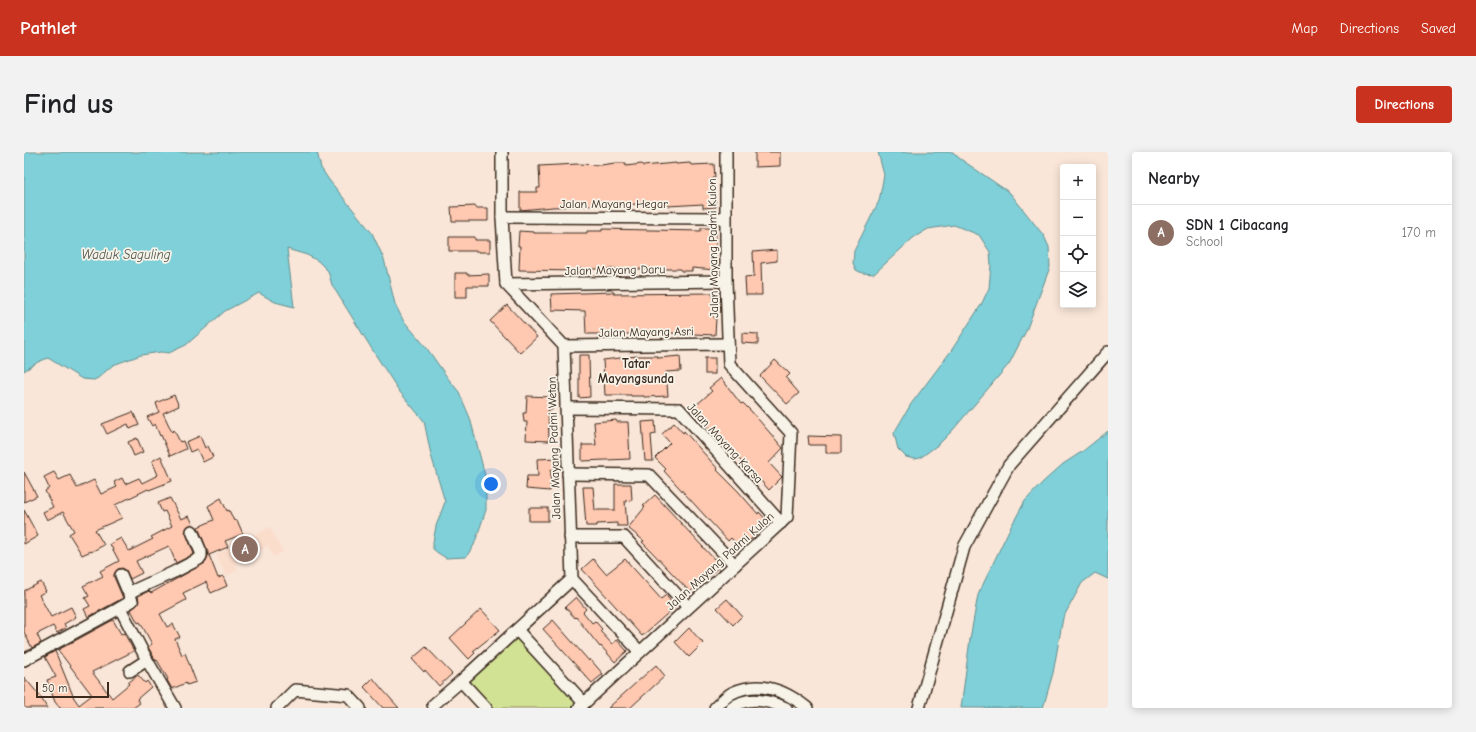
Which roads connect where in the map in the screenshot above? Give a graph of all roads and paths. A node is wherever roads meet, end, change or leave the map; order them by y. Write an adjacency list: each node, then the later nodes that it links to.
1 (502, 152): 3 (street)
2 (726, 152): 4 (street, Jalan Mayang Padmi Kulon)
3 (502, 217): 4 (street, Jalan Mayang Hegar); 6 (street)
4 (725, 218): 5 (street, Jalan Mayang Padmi Kulon)
5 (726, 281): 6 (street, Jalan Mayang Daru); 7 (street, Jalan Mayang Padmi Kulon)
6 (506, 284): 8 (street)
7 (728, 344): 8 (street, Jalan Mayang Asri); 12 (street, Jalan Mayang Padmi Kulon)
8 (564, 346): 10 (street, Jalan Mayang Padmi Wetan)
9 (1108, 352): 37 (street)
10 (566, 408): 11 (street, Jalan Mayang Padmi Wetan); 12 (street, Jalan Mayang Karsa)
11 (568, 474): 14 (street, Jalan Mayang Padmi Wetan); 15 (street)
12 (781, 523): 15 (street, Jalan Mayang Padmi Kulon)
13 (192, 531): 18 (street)
14 (570, 537): 17 (street, Jalan Mayang Padmi Wetan); 19 (street)
15 (734, 565): 19 (street, Jalan Mayang Padmi Kulon)
16 (121, 575): 18 (street)
17 (572, 579): 21 (street); 22 (street)
18 (130, 592): 20 (street)
19 (688, 607): 22 (street, Jalan Mayang Padmi Kulon)
20 (120, 608): 23 (street); 24 (street)
21 (517, 630): 26 (street); 28 (street)
22 (640, 652): 28 (street, Jalan Mayang Padmi Kulon)
23 (24, 660)
24 (146, 660): 25 (street); 29 (street)
25 (130, 671)
26 (461, 681): 27 (street); 32 (street)
27 (433, 705)
28 (581, 705)
29 (175, 708)
30 (277, 708): 31 (street)
31 (360, 708)
32 (486, 708)
33 (715, 708): 36 (street)
34 (732, 708): 35 (street)
35 (786, 708)
36 (807, 708)
37 (919, 708)

